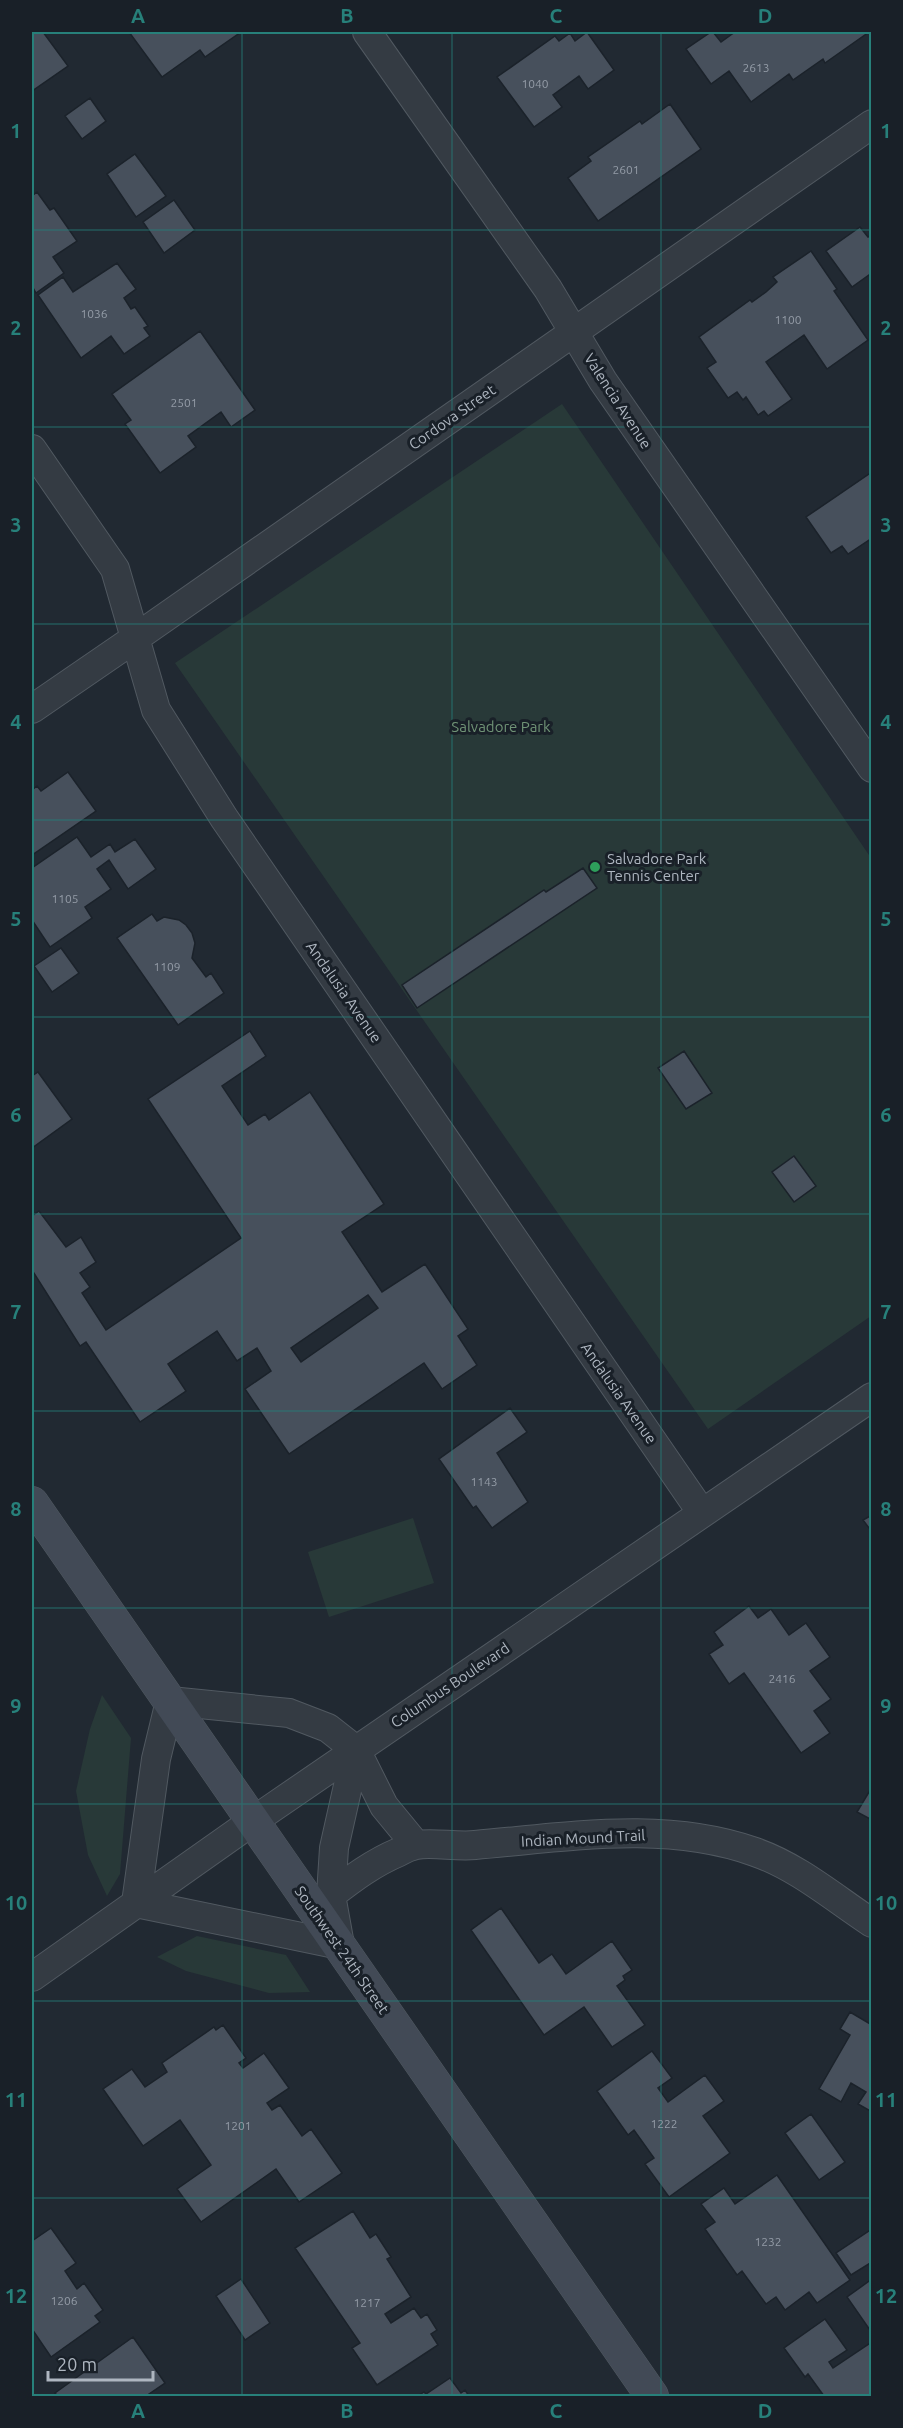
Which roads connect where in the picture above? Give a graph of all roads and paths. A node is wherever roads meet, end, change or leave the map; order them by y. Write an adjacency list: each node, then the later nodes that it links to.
1 (367, 32): 3 (street, Valencia Avenue)
2 (872, 124): 3 (street, Cordova Street)
3 (574, 331): 5 (street, Cordova Street); 7 (street, Valencia Avenue)
4 (32, 449): 5 (street, Andalusia Avenue)
5 (134, 639): 6 (street, Cordova Street); 10 (street, Andalusia Avenue)
6 (32, 709)
7 (872, 768)
8 (872, 1396): 10 (street, Columbus Boulevard)
9 (32, 1503): 11 (street, Southwest 24th Street)
10 (702, 1513): 12 (street, Columbus Boulevard)
11 (170, 1701): 12 (street); 13 (street, Southwest 24th Street); 16 (street)
12 (356, 1750): 13 (street, Columbus Boulevard); 14 (street); 15 (street)
13 (253, 1821): 16 (street, Columbus Boulevard); 18 (street, Southwest 24th Street)
14 (416, 1845): 15 (street, Indian Mound Trail); 17 (street, Indian Mound Trail)
15 (331, 1896): 18 (street)
16 (136, 1903): 18 (street); 19 (street, Columbus Boulevard)
17 (872, 1923)
18 (340, 1945): 20 (street, Southwest 24th Street)
19 (32, 1977)
20 (652, 2397)

